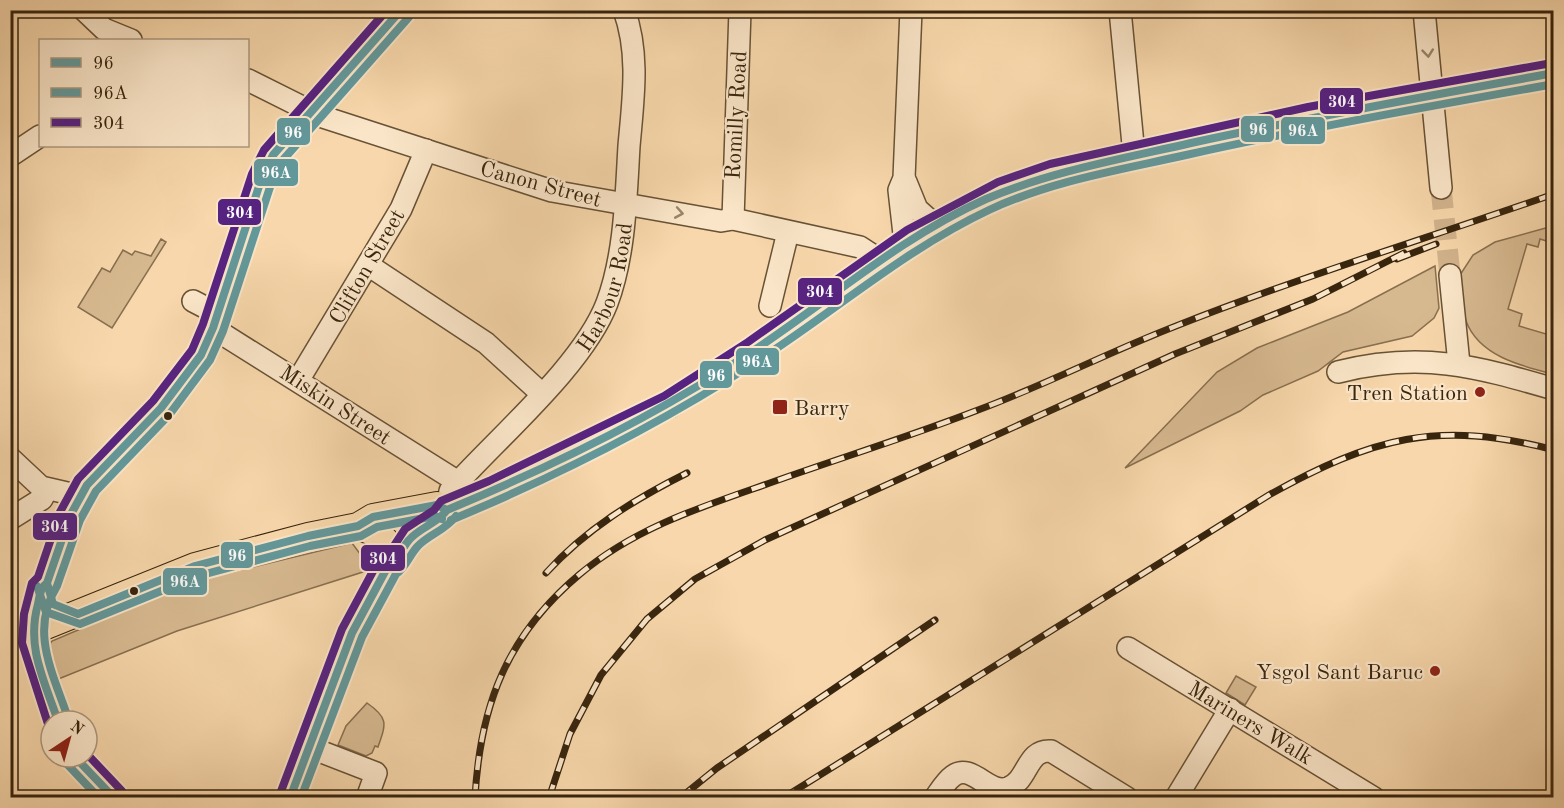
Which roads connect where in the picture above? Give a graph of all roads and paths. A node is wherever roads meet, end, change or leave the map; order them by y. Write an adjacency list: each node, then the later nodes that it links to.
1 (84, 10): 8 (street)
2 (401, 10): 13 (main road)
3 (624, 10): 20 (street, Harbour Road)
4 (740, 10): 21 (street, Romilly Road)
5 (911, 10): 18 (street)
6 (1120, 10): 16 (street)
7 (1424, 10): 12 (street, one-way to 12)
8 (102, 35): 9 (street)
9 (125, 39)
10 (1554, 73): 12 (main road)
11 (249, 80): 13 (street, Canon Street)
12 (1432, 95): 16 (main road); 19 (street)
13 (310, 110): 15 (street, Canon Street); 30 (main road)
14 (39, 137): 17 (street)
15 (426, 150): 20 (street, Canon Street); 26 (street, Clifton Street)
16 (1134, 155): 22 (main road)
17 (10, 156)
18 (904, 178): 22 (street); 24 (street)
19 (1441, 188)
20 (625, 204): 21 (street, Canon Street, one-way to 21); 35 (street, Harbour Road)
21 (732, 219): 23 (street, Canon Street)
22 (935, 225): 24 (main road)
23 (788, 232): 25 (street, Canon Street); 29 (street)
24 (905, 243): 25 (main road)
25 (880, 260): 40 (main road)
26 (369, 265): 33 (street, Clifton Street); 35 (street)
27 (1450, 274): 31 (street)
28 (193, 302): 30 (street, Miskin Street)
29 (770, 306)
30 (215, 321): 33 (street, Miskin Street); 39 (main road)
31 (1459, 364): 32 (street); 34 (street)
32 (1338, 372)
33 (299, 379): 37 (street, Miskin Street)
34 (1554, 389)
35 (542, 394): 37 (street, Harbour Road)
36 (10, 458): 38 (street)
37 (458, 482): 40 (street, Harbour Road)
38 (47, 489): 39 (street); 41 (street)
39 (80, 495): 44 (main road)
40 (447, 510): 42 (main road); 43 (main road)
41 (10, 519)
42 (358, 526): 43 (main road); 45 (main road)
43 (388, 566): 50 (main road)
44 (47, 582): 45 (main road); 46 (main road)
45 (78, 614): 46 (main road)
46 (25, 641): 48 (main road)
47 (1128, 648): 49 (street, Mariners Walk)
48 (53, 709)
49 (1230, 709): 58 (street); 59 (street, Mariners Walk)
50 (309, 747): 54 (main road); 55 (street)
51 (86, 769): 53 (main road)
52 (1006, 793): 56 (street); 57 (street)
53 (114, 798)
54 (290, 798)
55 (367, 798)
56 (935, 798)
57 (1127, 798)
58 (1176, 798)
59 (1374, 798)

